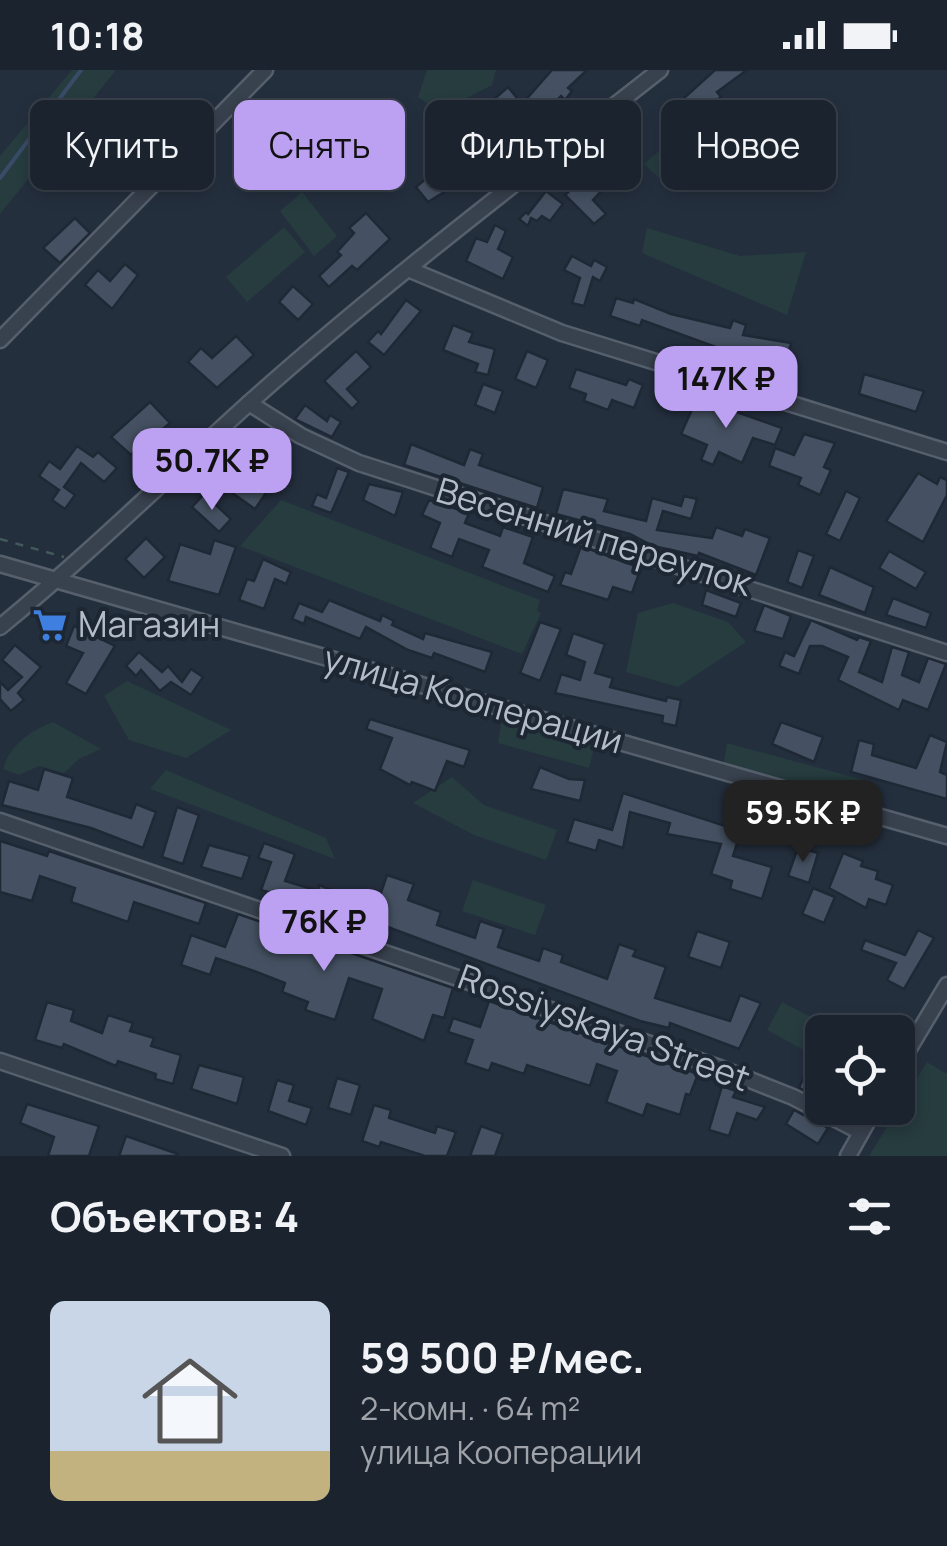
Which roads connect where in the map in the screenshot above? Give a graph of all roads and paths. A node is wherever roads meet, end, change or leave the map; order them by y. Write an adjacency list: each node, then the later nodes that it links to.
1 (266, 70): 4 (street)
2 (660, 70): 3 (street)
3 (408, 269): 5 (street); 6 (street)
4 (0, 340)
5 (250, 403): 8 (street); 12 (street, Весенний переулок)
6 (947, 452)
7 (0, 539): 8 (path)
8 (80, 562): 10 (street)
9 (0, 564): 10 (street, улица Кооперации)
10 (56, 581): 11 (street); 14 (street, улица Кооперации)
11 (0, 627)
12 (947, 653)
13 (0, 821): 19 (street, Rossiyskaya Street)
14 (947, 836)
15 (947, 984): 16 (street)
16 (915, 1038)
17 (0, 1061): 20 (street)
18 (866, 1125): 19 (street)
19 (862, 1132): 23 (street)
20 (234, 1140): 21 (street); 22 (street)
21 (228, 1156)
22 (282, 1156)
23 (848, 1156)

